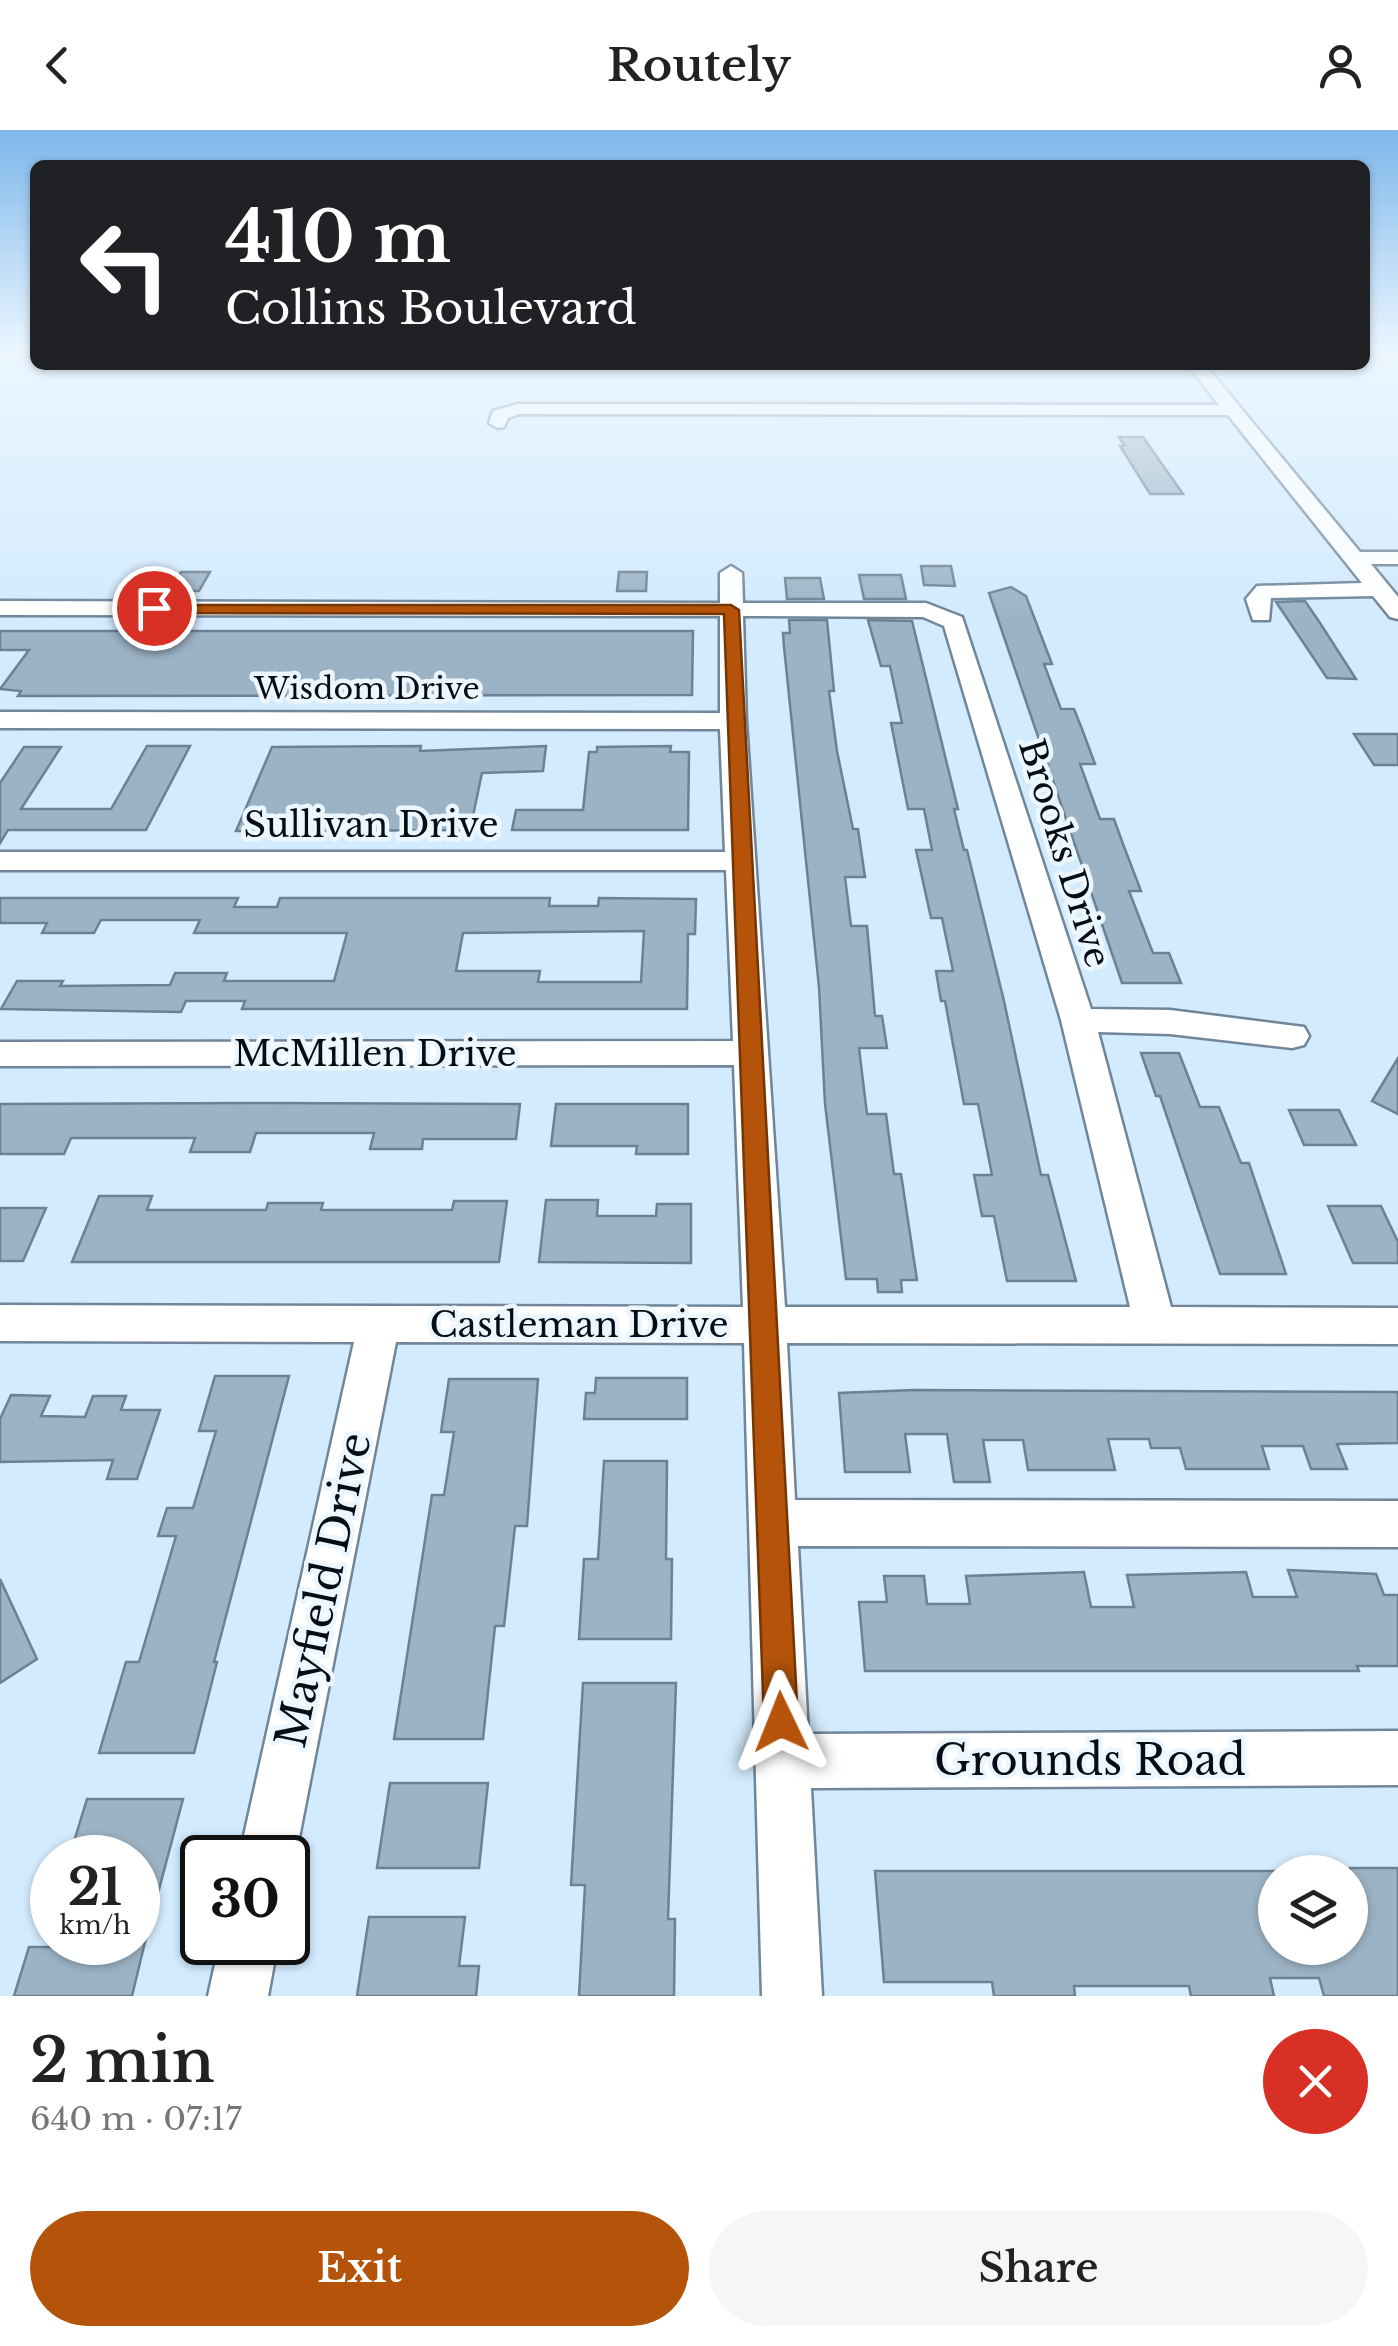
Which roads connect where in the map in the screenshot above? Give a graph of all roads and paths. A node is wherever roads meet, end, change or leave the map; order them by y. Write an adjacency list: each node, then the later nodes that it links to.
1 (1256, 441): 2 (street)
2 (1354, 558): 3 (street); 4 (street)
3 (1398, 558)
4 (1380, 589): 5 (street); 8 (street)
5 (1332, 590): 8 (street); 9 (street)
6 (731, 591): 7 (street, Brooks Drive); 11 (street); 14 (street, Brooks Drive)
7 (0, 608)
8 (1398, 614)
9 (1261, 615)
10 (0, 720): 11 (street, Wisdom Drive)
11 (733, 721): 13 (street)
12 (0, 861): 13 (street, Sullivan Drive)
13 (743, 862): 16 (street)
14 (1078, 1020): 15 (street); 21 (street, Brooks Drive)
15 (1292, 1036)
16 (750, 1053): 17 (street, McMillen Drive); 20 (street)
17 (0, 1054)
18 (0, 1323): 19 (street, Castleman Drive)
19 (379, 1323): 20 (street, Castleman Drive); 27 (street, Mayfield Drive)
20 (765, 1325): 21 (street, Castleman Drive); 23 (street)
21 (1155, 1326): 22 (street, Castleman Drive)
22 (1398, 1326)
23 (774, 1523): 24 (street); 26 (street)
24 (1398, 1524)
25 (1398, 1758): 26 (street, Grounds Road)
26 (782, 1761): 30 (street)
27 (272, 1835)
28 (244, 1965): 29 (street)
29 (238, 1996)
30 (792, 1996)

